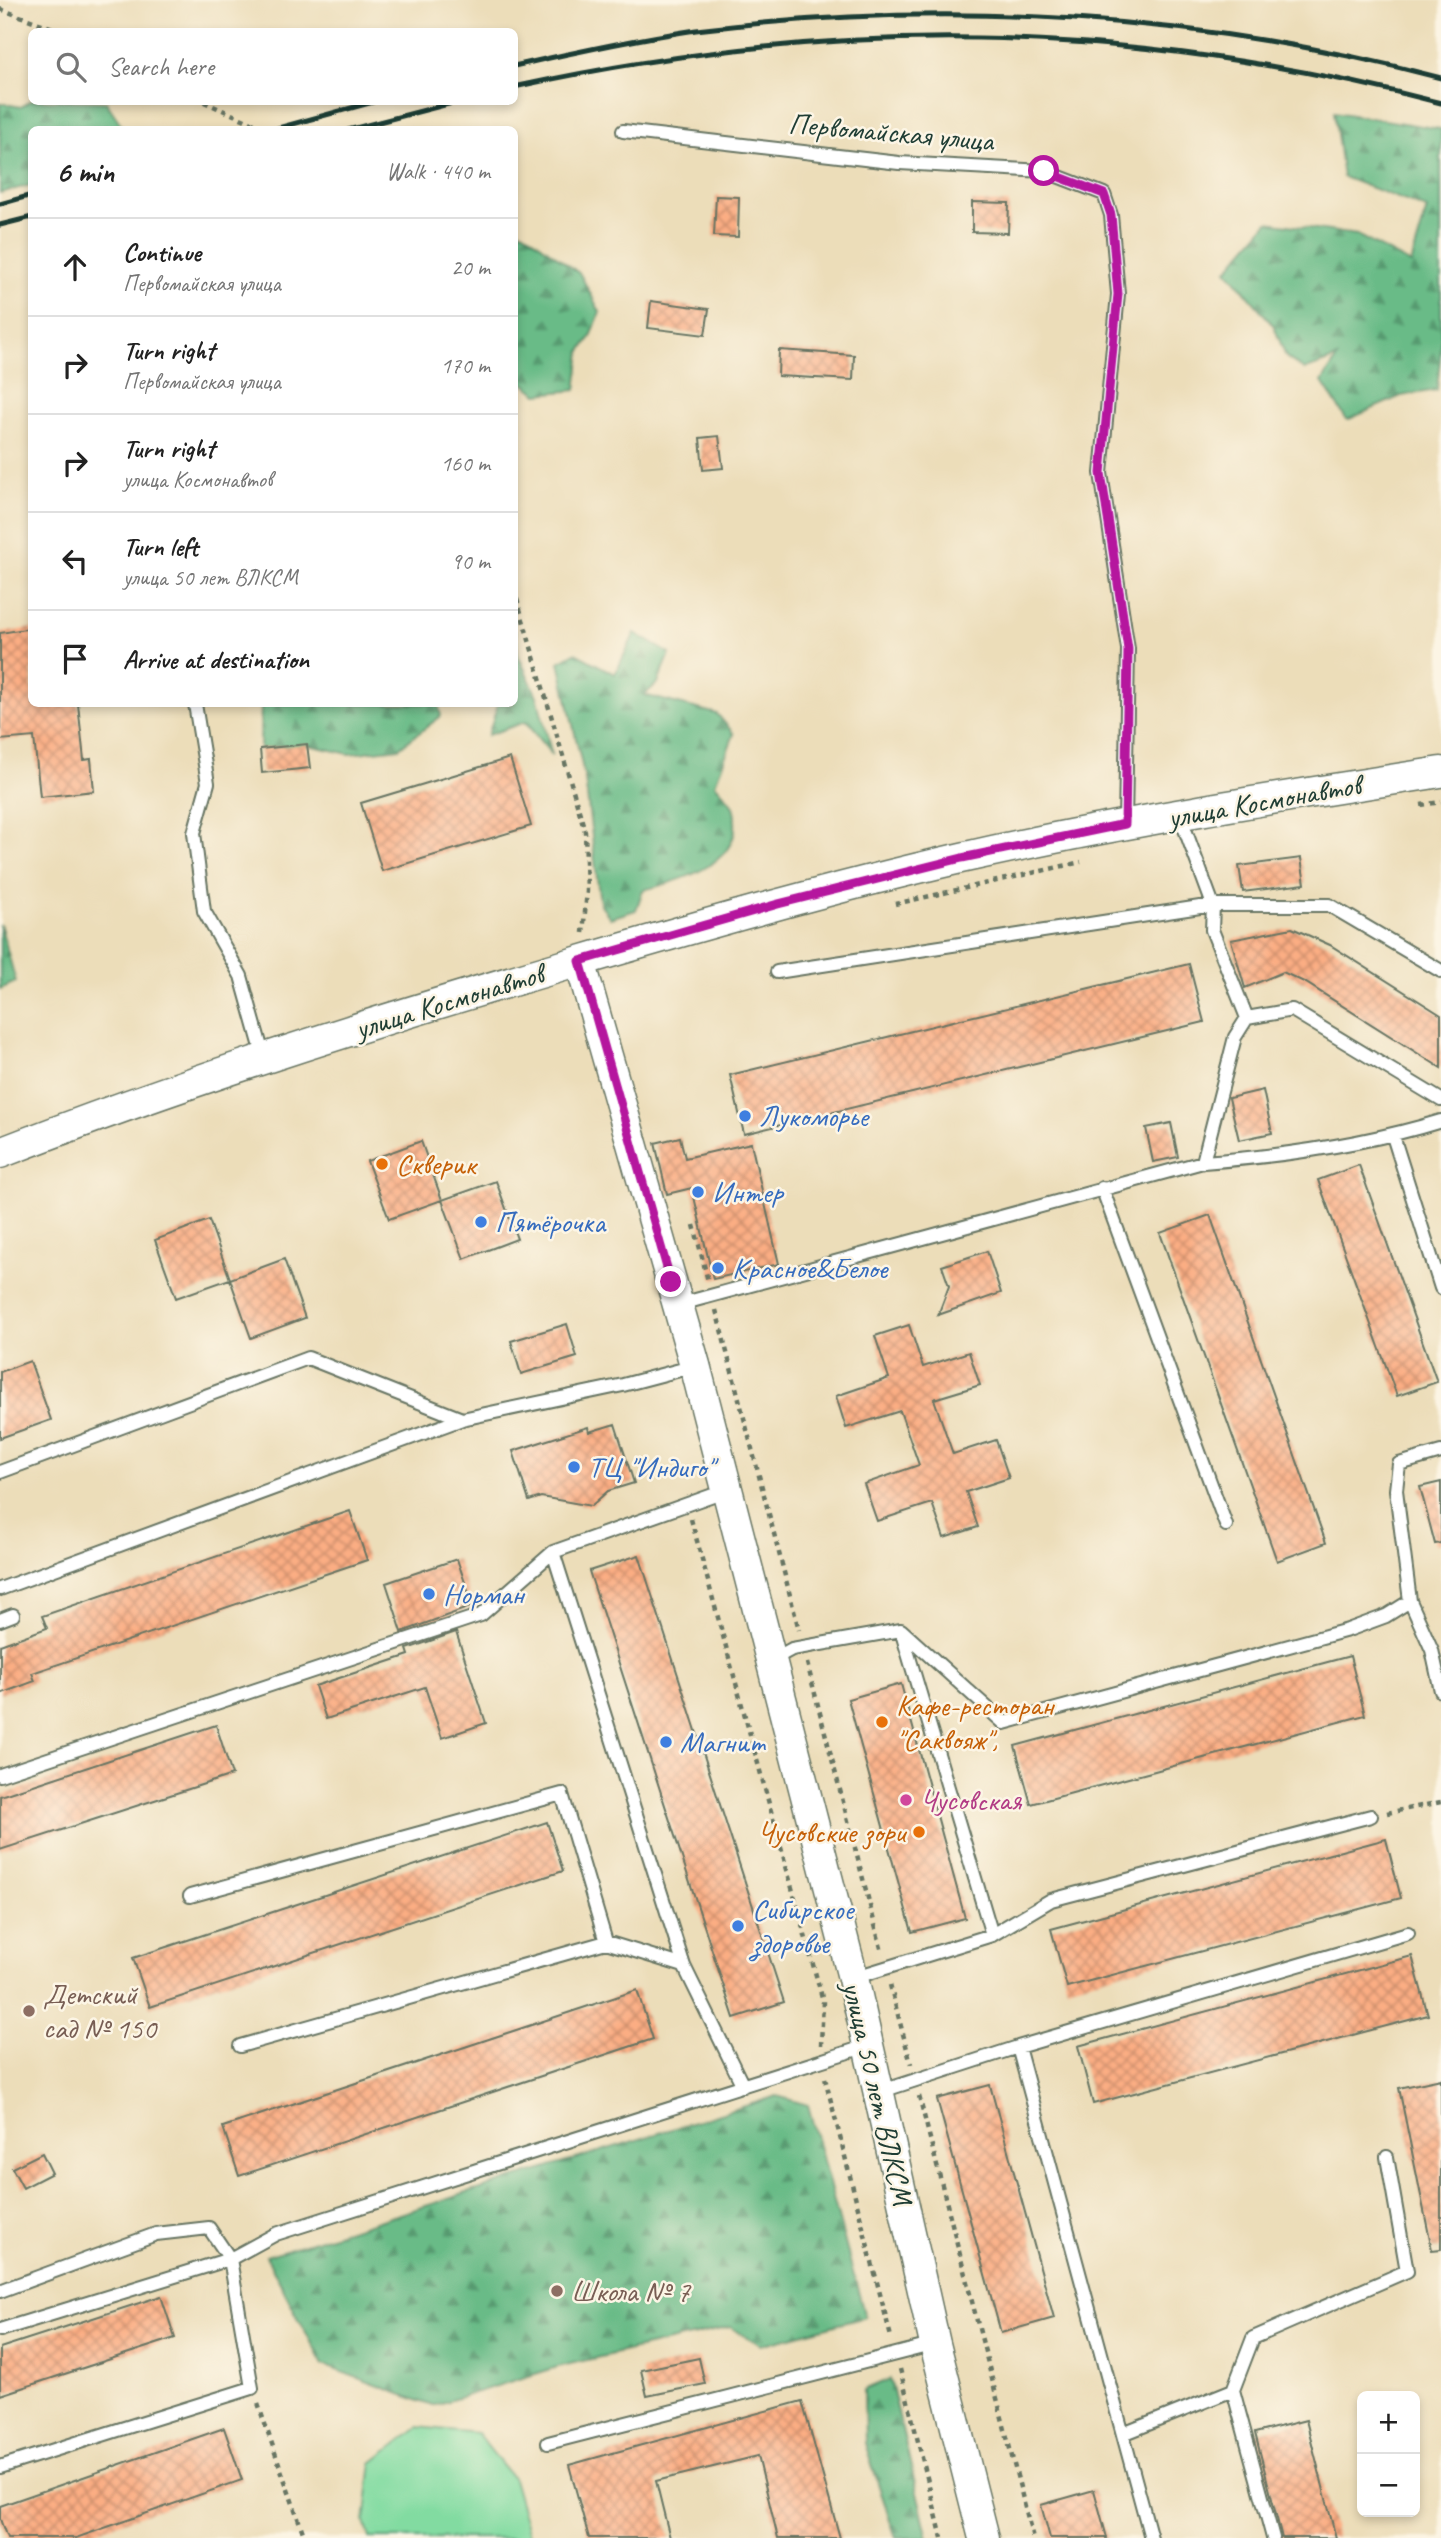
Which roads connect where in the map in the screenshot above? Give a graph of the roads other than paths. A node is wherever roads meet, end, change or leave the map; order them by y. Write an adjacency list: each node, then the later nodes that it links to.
1 (623, 131): 5 (lane, Первомайская улица)
2 (195, 707): 11 (lane)
3 (1441, 772): 4 (street, улица Космонавтов)
4 (1180, 815): 5 (street, улица Космонавтов); 6 (lane)
5 (1125, 824): 7 (street, улица Космонавтов)
6 (1213, 905): 8 (lane); 9 (lane); 10 (lane)
7 (580, 961): 11 (street, улица Космонавтов); 19 (street, улица 50 лет ВЛКСМ)
8 (1441, 971)
9 (777, 972)
10 (1247, 1018): 12 (lane); 16 (lane)
11 (264, 1058): 15 (street, улица Космонавтов)
12 (1441, 1100)
13 (1441, 1121): 14 (lane)
14 (1393, 1136): 16 (lane); 18 (lane)
15 (0, 1153)
16 (1203, 1162): 17 (lane)
17 (1102, 1188): 19 (lane); 25 (lane)
18 (1441, 1288)
19 (677, 1305): 20 (street, улица 50 лет ВЛКСМ)
20 (695, 1366): 21 (lane); 24 (street, улица 50 лет ВЛКСМ)
21 (462, 1419): 23 (lane); 27 (lane)
22 (1441, 1452): 28 (lane)
23 (0, 1472)
24 (728, 1490): 26 (lane); 32 (street, улица 50 лет ВЛКСМ)
25 (1226, 1525)
26 (553, 1552): 34 (lane); 40 (lane)
27 (0, 1589)
28 (1410, 1601): 31 (lane); 33 (lane)
29 (13, 1615): 30 (lane)
30 (0, 1620)
31 (901, 1630): 32 (lane); 38 (lane)
32 (769, 1661): 41 (street, улица 50 лет ВЛКСМ)
33 (1441, 1691)
34 (0, 1775)
35 (1371, 1816): 38 (lane)
36 (190, 1896): 39 (lane)
37 (1408, 1933): 44 (lane)
38 (992, 1935): 41 (lane)
39 (606, 1942): 40 (lane); 42 (lane)
40 (684, 1966): 45 (lane)
41 (853, 1978): 43 (street, улица 50 лет ВЛКСМ)
42 (240, 2046)
43 (867, 2046): 45 (lane); 46 (street, улица 50 лет ВЛКСМ)
44 (1018, 2047): 46 (lane); 53 (lane)
45 (743, 2086): 48 (lane)
46 (878, 2093): 51 (street, улица 50 лет ВЛКСМ)
47 (1387, 2157): 52 (lane)
48 (230, 2259): 49 (lane); 50 (lane); 55 (lane)
49 (0, 2291)
50 (0, 2330)
51 (935, 2344): 54 (lane); 56 (street, улица 50 лет ВЛКСМ)
52 (1233, 2390): 53 (lane); 58 (lane)
53 (1123, 2434): 57 (lane)
54 (548, 2443)
55 (0, 2467)
56 (985, 2538)
57 (1152, 2538)
58 (1273, 2538)

